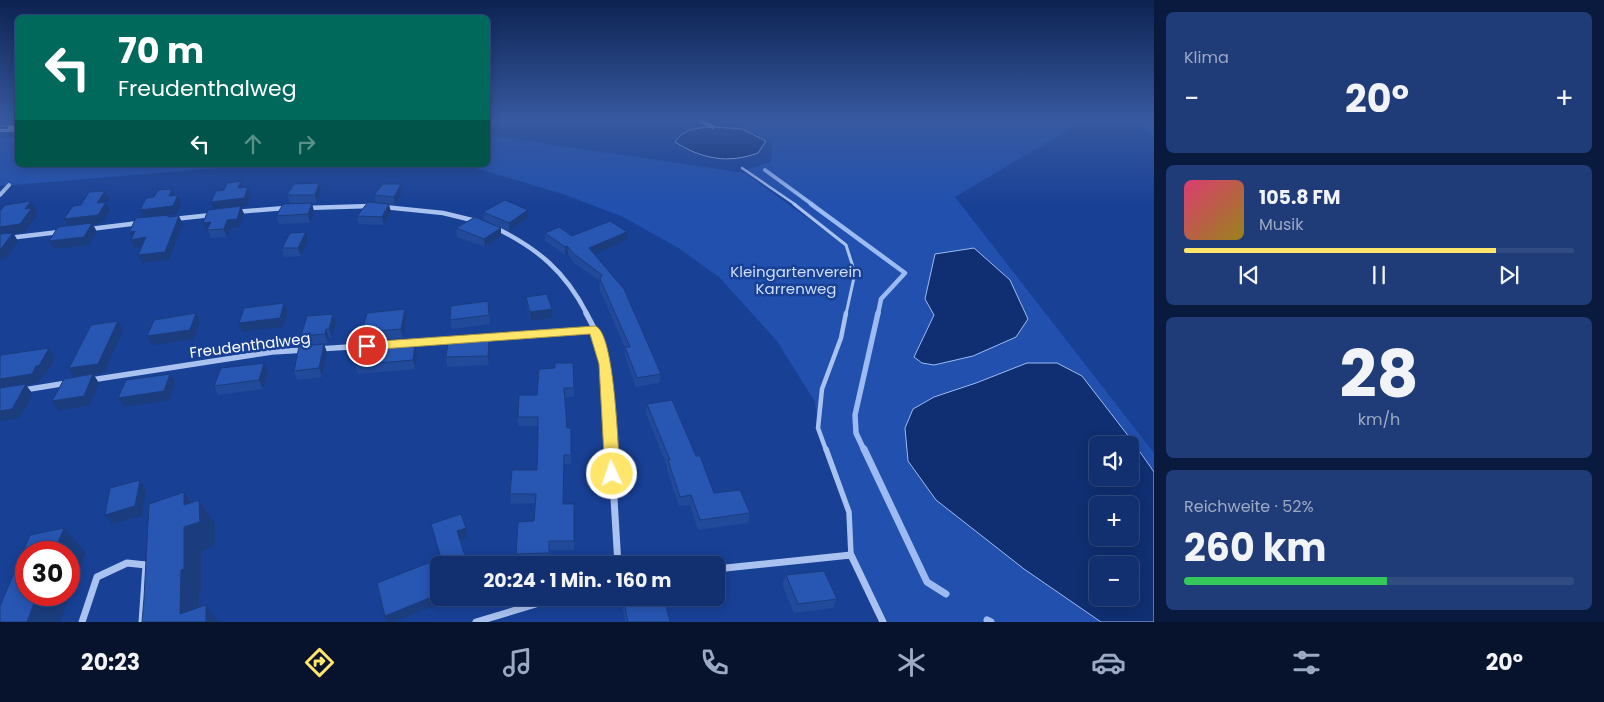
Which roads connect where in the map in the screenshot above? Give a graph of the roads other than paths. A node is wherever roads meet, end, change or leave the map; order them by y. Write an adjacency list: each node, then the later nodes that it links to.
1 (742, 168): 21 (lane)
2 (9, 185): 3 (street)
3 (0, 195)
4 (291, 208): 6 (street)
5 (300, 208): 10 (street)
6 (226, 213)
7 (217, 214): 8 (street)
8 (170, 219)
9 (142, 223): 12 (street)
10 (485, 224)
11 (494, 227): 15 (street)
12 (85, 229)
13 (66, 232): 14 (street)
14 (0, 239)
15 (595, 330): 16 (street); 22 (street)
16 (389, 344)
17 (370, 346): 18 (street, Freudenthalweg)
18 (88, 380)
19 (78, 382): 20 (street)
20 (20, 391)
21 (850, 555): 23 (street); 28 (street)
22 (617, 556)
23 (725, 568)
24 (529, 606): 27 (street)
25 (82, 622): 26 (street)
26 (142, 622)
27 (476, 622)
28 (883, 622)

